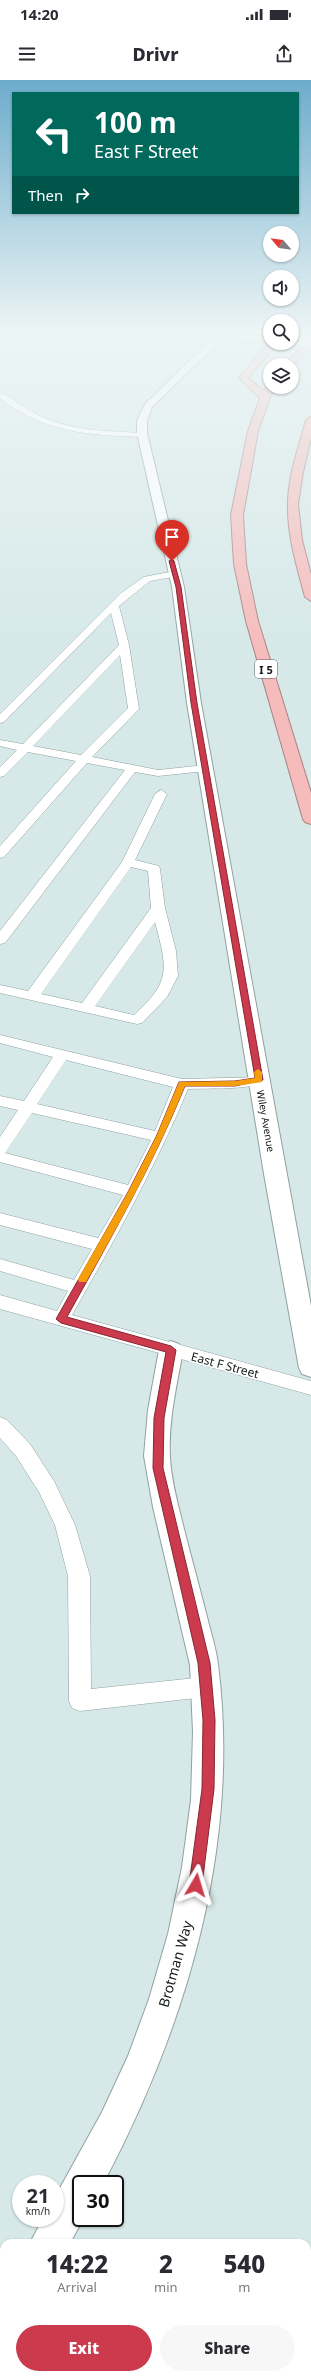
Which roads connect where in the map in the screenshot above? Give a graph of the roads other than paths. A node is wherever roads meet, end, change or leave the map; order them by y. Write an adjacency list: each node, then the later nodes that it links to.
1 (143, 438): 4 (street, Wiley Avenue)
2 (252, 438): 16 (highway, I 5)
3 (306, 438): 5 (highway)
4 (175, 574): 6 (lane); 13 (street, Wiley Avenue)
5 (311, 597)
6 (114, 605): 7 (lane); 8 (lane)
7 (124, 645): 10 (lane); 11 (lane)
8 (0, 720)
9 (0, 743): 10 (lane)
10 (24, 747): 11 (lane); 14 (lane)
11 (85, 758): 12 (lane); 17 (lane)
12 (133, 767): 13 (lane); 20 (lane)
13 (206, 768): 26 (street, Wiley Avenue)
14 (0, 774)
15 (161, 794): 18 (lane)
16 (311, 819)
17 (0, 854)
18 (128, 862): 19 (lane); 22 (lane)
19 (158, 908): 23 (lane); 23 (lane)
20 (0, 940)
21 (0, 989): 22 (lane)
22 (32, 996): 23 (lane)
23 (86, 1008)
24 (0, 1039): 25 (lane)
25 (62, 1055): 27 (lane); 29 (lane)
26 (259, 1080): 27 (lane); 41 (street, Wiley Avenue)
27 (182, 1084): 30 (lane)
28 (0, 1101): 29 (lane)
29 (27, 1108): 30 (lane); 31 (lane)
30 (160, 1137): 33 (lane)
31 (0, 1149)
32 (0, 1157): 33 (lane)
33 (132, 1192): 35 (lane)
34 (0, 1219): 35 (lane)
35 (102, 1245): 37 (lane)
36 (0, 1265): 37 (lane)
37 (78, 1287): 39 (lane)
38 (0, 1302): 39 (lane, East F Street)
39 (61, 1319): 40 (lane, East F Street)
40 (171, 1350): 42 (lane, East F Street); 44 (street, Brotman Way)
41 (311, 1368)
42 (311, 1388)
43 (0, 1426): 44 (lane)
44 (205, 1687): 45 (street, Brotman Way)
45 (88, 2175)
46 (72, 2203): 47 (street)
47 (51, 2239)

